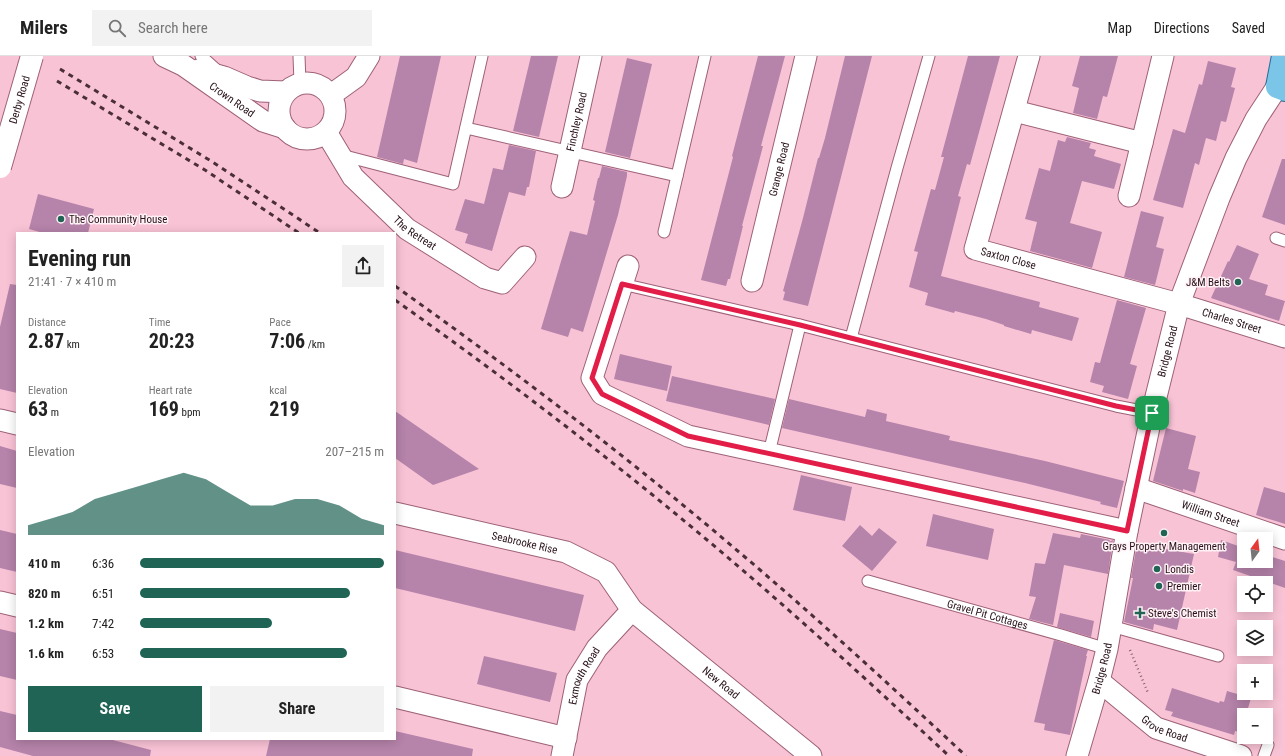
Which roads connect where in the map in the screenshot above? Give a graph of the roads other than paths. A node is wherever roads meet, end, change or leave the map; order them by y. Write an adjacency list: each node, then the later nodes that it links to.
1 (32, 56): 26 (main road, Derby Road, bridge)
2 (164, 56): 14 (street, Crown Road)
3 (201, 56): 15 (lane)
4 (299, 56): 16 (lane)
5 (369, 56): 18 (street)
6 (482, 56): 21 (lane)
7 (591, 56): 24 (street, Finchley Road)
8 (705, 56): 27 (lane)
9 (806, 56): 33 (street, Grange Road)
10 (930, 56): 37 (lane)
11 (1029, 56): 19 (street, Saxton Close)
12 (1163, 56): 23 (street)
13 (1283, 56): 17 (main road, Bridge Road)
14 (183, 65): 15 (street, Crown Road); 20 (street, Crown Road)
15 (224, 77): 16 (street, Crown Road)
16 (293, 88): 18 (street); 20 (street)
17 (1281, 88): 34 (street, Bridge Road)
18 (331, 95): 22 (street)
19 (1014, 111): 23 (street); 34 (street, Saxton Close)
20 (284, 128): 22 (street)
21 (466, 128): 24 (lane); 25 (lane)
22 (326, 132): 25 (street, The Retreat)
23 (1142, 142): 29 (street)
24 (571, 152): 27 (lane); 28 (street, Finchley Road)
25 (340, 155): 31 (street, The Retreat)
26 (0, 167)
27 (677, 176): 30 (lane)
28 (562, 187)
29 (1129, 196)
30 (664, 232)
31 (525, 257)
32 (625, 275): 35 (lane); 41 (street)
33 (752, 282)
34 (1179, 304): 36 (street, Charles Street); 38 (street, Bridge Road)
35 (800, 325): 37 (lane); 41 (lane)
36 (1285, 337)
37 (852, 338): 38 (lane)
38 (1152, 413): 42 (street, Bridge Road)
39 (0, 420): 40 (street)
40 (16, 424)
41 (769, 453): 44 (street)
42 (1136, 488): 44 (street, Bridge Road); 45 (street, William Street)
43 (396, 513): 49 (street, Seabrooke Rise)
44 (1127, 531): 50 (street, Bridge Road)
45 (1285, 539)
46 (868, 581): 51 (lane, Gravel Pit Cottages)
47 (0, 602): 48 (street)
48 (16, 606)
49 (632, 610): 56 (street, Exmouth Road); 57 (street, New Road)
50 (1116, 628): 51 (street, Bridge Road); 52 (lane)
51 (1106, 649): 53 (street, Bridge Road)
52 (1218, 656)
53 (1099, 681): 58 (street, Bridge Road); 59 (street, Grove Road)
54 (396, 697): 56 (street)
55 (1268, 744): 60 (lane)
56 (564, 747)
57 (804, 753)
58 (1078, 756)
59 (1241, 756)
60 (1264, 756)

